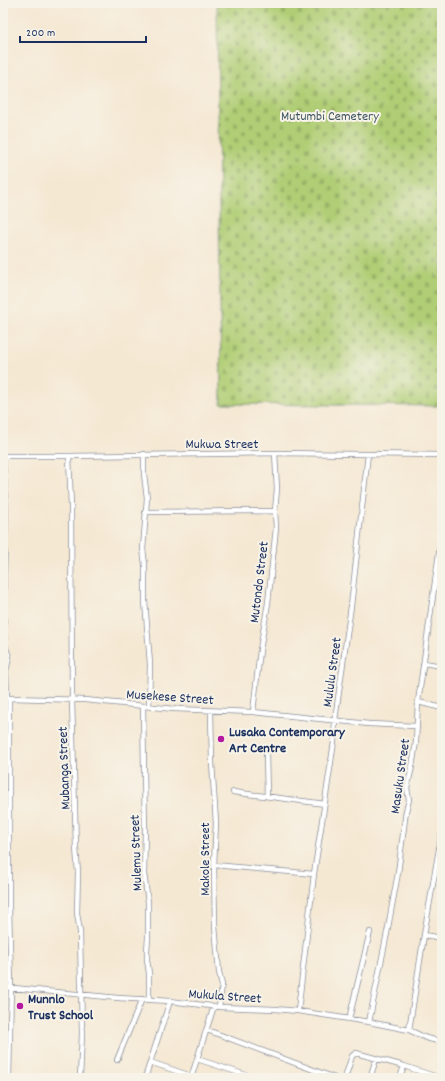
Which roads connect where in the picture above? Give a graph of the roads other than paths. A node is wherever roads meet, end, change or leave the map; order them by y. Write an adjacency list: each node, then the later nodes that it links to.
1 (275, 453): 2 (street, Mukwa Street); 3 (street, Mukwa Street); 8 (street, Mutondo Street)
2 (144, 454): 6 (street, Mukwa Street); 9 (street)
3 (368, 454): 4 (street, Mukwa Street); 22 (street, Mululu Street)
4 (442, 455)
5 (3, 456): 6 (street, Mukwa Street)
6 (69, 456): 15 (street, Mubanga Street)
7 (3, 460): 14 (street)
8 (276, 511): 9 (street); 21 (street, Mutondo Street)
9 (145, 512): 18 (street)
10 (442, 532): 11 (street, Masuku Street)
11 (440, 564): 12 (street, Masuku Street)
12 (424, 664): 13 (street); 16 (street, Masuku Street)
13 (442, 666)
14 (6, 697): 15 (street, Musekese Street); 35 (street)
15 (72, 700): 17 (street, Musekese Street); 36 (street, Mubanga Street)
16 (418, 702): 19 (street); 23 (street, Masuku Street)
17 (143, 706): 18 (street, Musekese Street); 38 (street, Mulemu Street)
18 (149, 707): 20 (street, Musekese Street)
19 (442, 708)
20 (211, 711): 21 (street, Musekese Street); 29 (street, Makole Street)
21 (253, 712): 22 (street, Musekese Street)
22 (335, 720): 23 (street, Musekese Street); 27 (street, Mululu Street)
23 (416, 726): 44 (street, Masuku Street)
24 (266, 754): 26 (street)
25 (233, 792): 26 (street)
26 (267, 796): 27 (street)
27 (325, 804): 30 (street, Mululu Street)
28 (442, 832): 32 (street)
29 (214, 865): 30 (street); 41 (street, Makole Street)
30 (314, 874): 42 (street, Mululu Street)
31 (370, 932): 43 (street)
32 (424, 935): 33 (street); 46 (street)
33 (442, 938)
34 (3, 987): 35 (street, Mukula Street)
35 (12, 987): 36 (street, Mukula Street); 55 (street)
36 (81, 994): 37 (street, Mukula Street); 56 (street, Mubanga Street)
37 (142, 999): 38 (street, Mukula Street); 50 (street)
38 (149, 1000): 39 (street, Mukula Street)
39 (170, 1001): 40 (street, Mukula Street); 51 (street)
40 (214, 1006): 41 (street, Mukula Street); 45 (street)
41 (220, 1007): 42 (street, Mukula Street)
42 (298, 1011): 43 (street, Mukula Street)
43 (349, 1019): 44 (street, Mukula Street)
44 (369, 1022): 46 (street, Mukula Street)
45 (207, 1030): 48 (street); 59 (street)
46 (409, 1030): 47 (street, Mukula Street)
47 (442, 1042)
48 (197, 1059): 53 (street); 58 (street)
49 (376, 1059): 52 (street); 60 (street); 61 (street)
50 (117, 1060)
51 (150, 1062): 53 (street); 57 (street)
52 (404, 1066): 54 (street); 62 (street)
53 (191, 1077)
54 (433, 1077): 63 (street)
55 (9, 1078)
56 (80, 1078)
57 (145, 1078)
58 (255, 1078)
59 (335, 1078)
60 (345, 1078)
61 (370, 1078)
62 (400, 1078)
63 (440, 1078)

